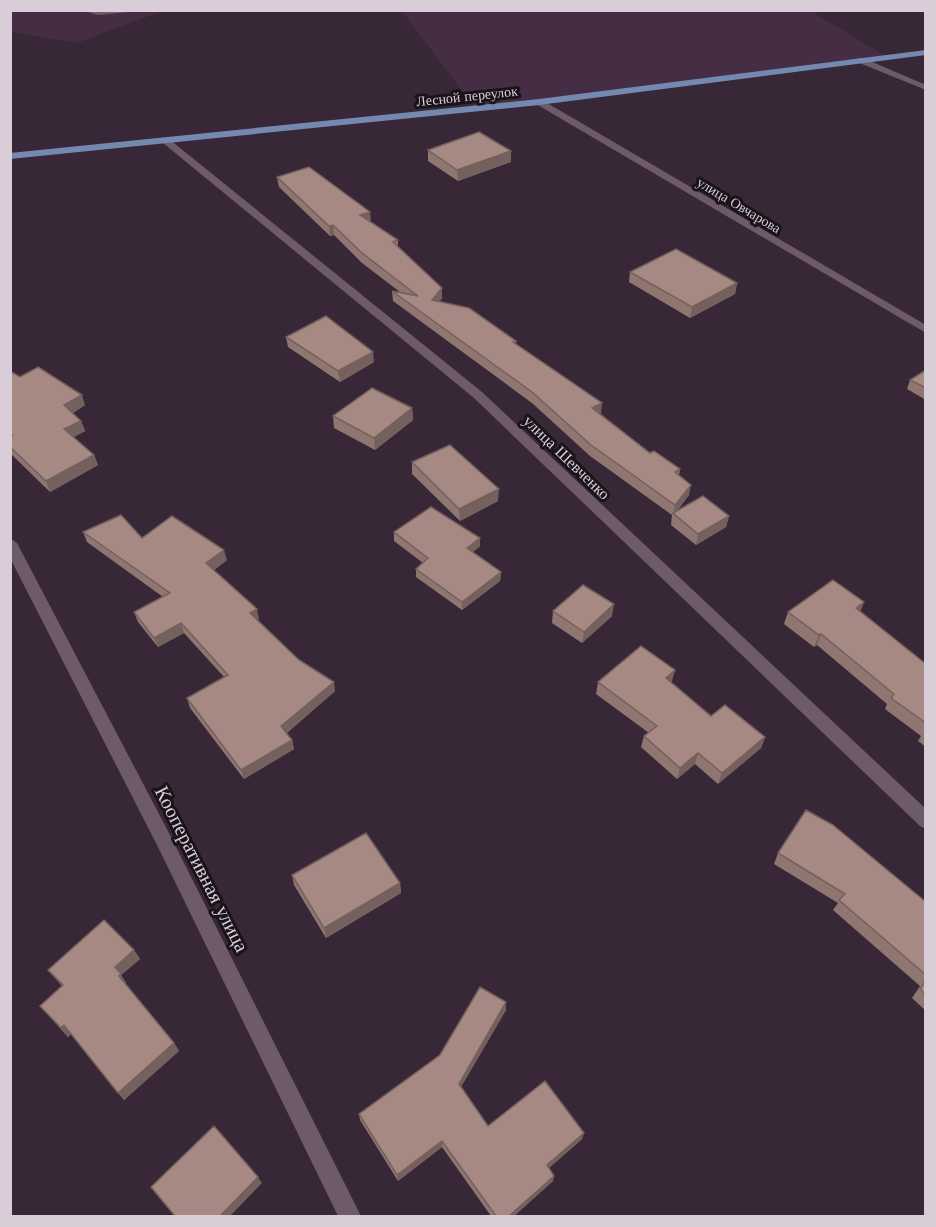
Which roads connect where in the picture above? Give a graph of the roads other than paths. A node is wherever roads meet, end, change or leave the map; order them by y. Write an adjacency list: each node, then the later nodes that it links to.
1 (84, 10): 2 (street)
2 (146, 10)
3 (926, 52): 4 (main road, Лесной переулок)
4 (860, 60): 5 (street); 6 (main road, Лесной переулок)
5 (926, 88)
6 (539, 102): 7 (main road, Лесной переулок); 9 (street, улица Овчарова)
7 (166, 141): 8 (main road, Лесной переулок); 11 (street, улица Шевченко)
8 (10, 156)
9 (926, 330)
10 (10, 543): 12 (street, Кооперативная улица)
11 (926, 821)
12 (350, 1216)

